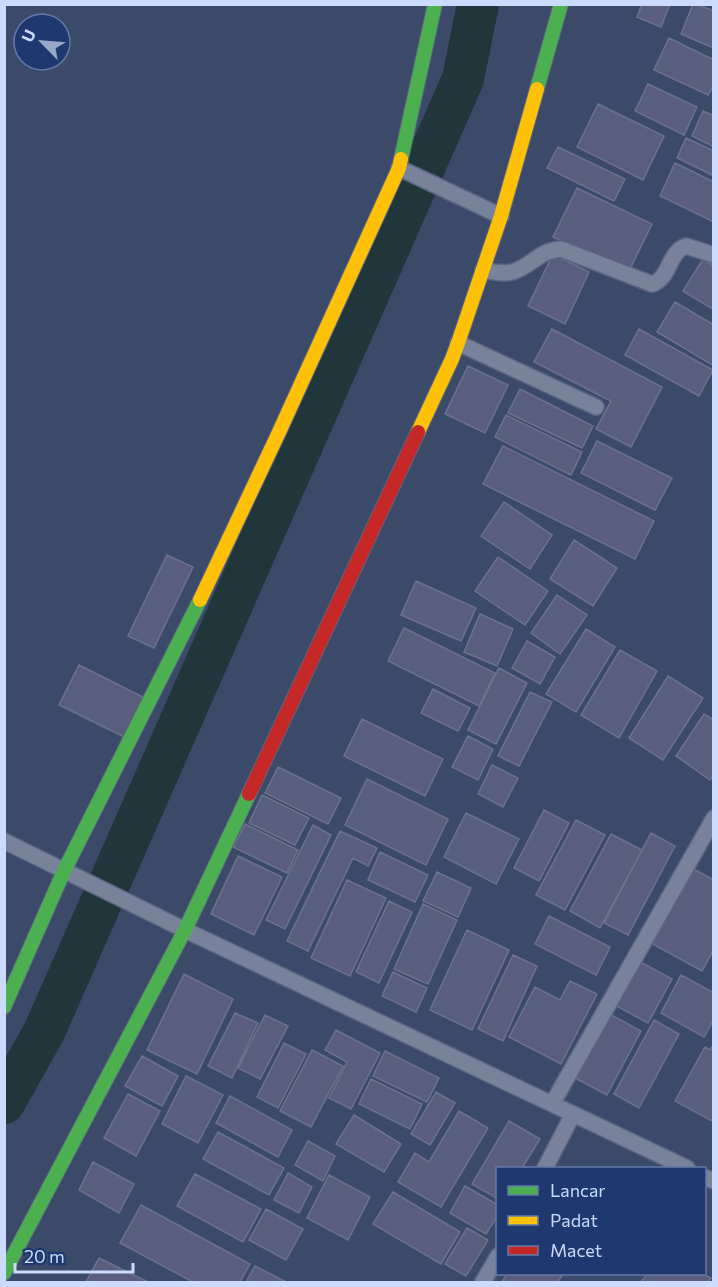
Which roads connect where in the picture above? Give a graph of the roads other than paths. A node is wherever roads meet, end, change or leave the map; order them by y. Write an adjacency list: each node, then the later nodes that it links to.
1 (435, 4): 3 (street)
2 (561, 4): 4 (street)
3 (406, 171): 4 (street); 11 (street)
4 (501, 216): 6 (street)
5 (714, 255): 6 (street)
6 (483, 270): 7 (street)
7 (459, 344): 8 (street); 12 (street)
8 (596, 407)
9 (714, 818): 14 (street)
10 (4, 841): 11 (street)
11 (64, 871): 12 (street); 13 (street)
12 (185, 930): 14 (street); 19 (street)
13 (4, 1007)
14 (552, 1104): 15 (street)
15 (573, 1114): 16 (street); 17 (street)
16 (546, 1167)
17 (685, 1167)
18 (496, 1259): 20 (street)
19 (4, 1274)
20 (483, 1282)

